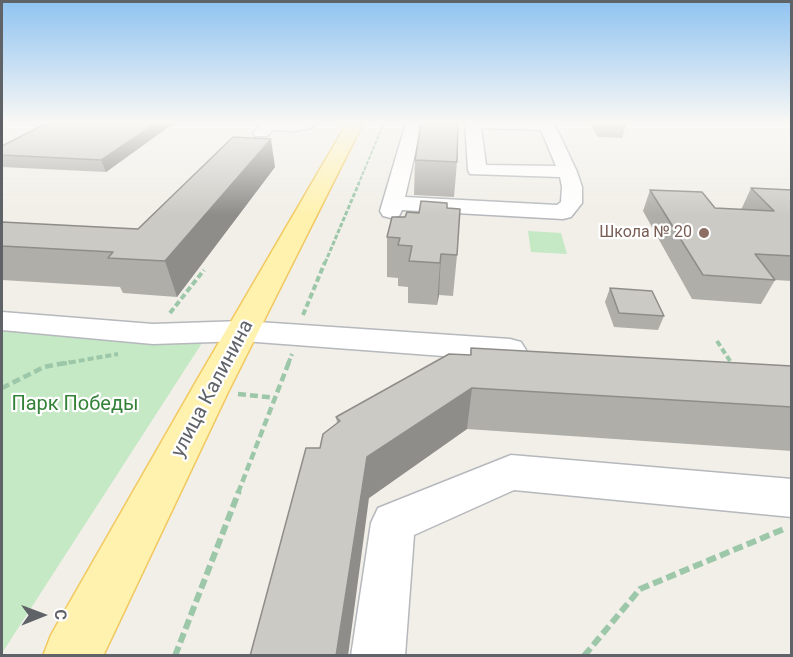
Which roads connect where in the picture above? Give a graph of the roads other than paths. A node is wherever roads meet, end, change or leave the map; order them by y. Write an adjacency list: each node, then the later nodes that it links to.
1 (339, 154): 7 (main road, улица Калинина)
2 (406, 154): 5 (street)
3 (476, 154): 5 (street)
4 (560, 154): 5 (street)
5 (568, 172)
6 (2, 321): 7 (street)
7 (243, 332): 8 (street); 10 (main road, улица Калинина)
8 (540, 352)
9 (790, 512): 11 (street)
10 (72, 656)
11 (378, 656)

